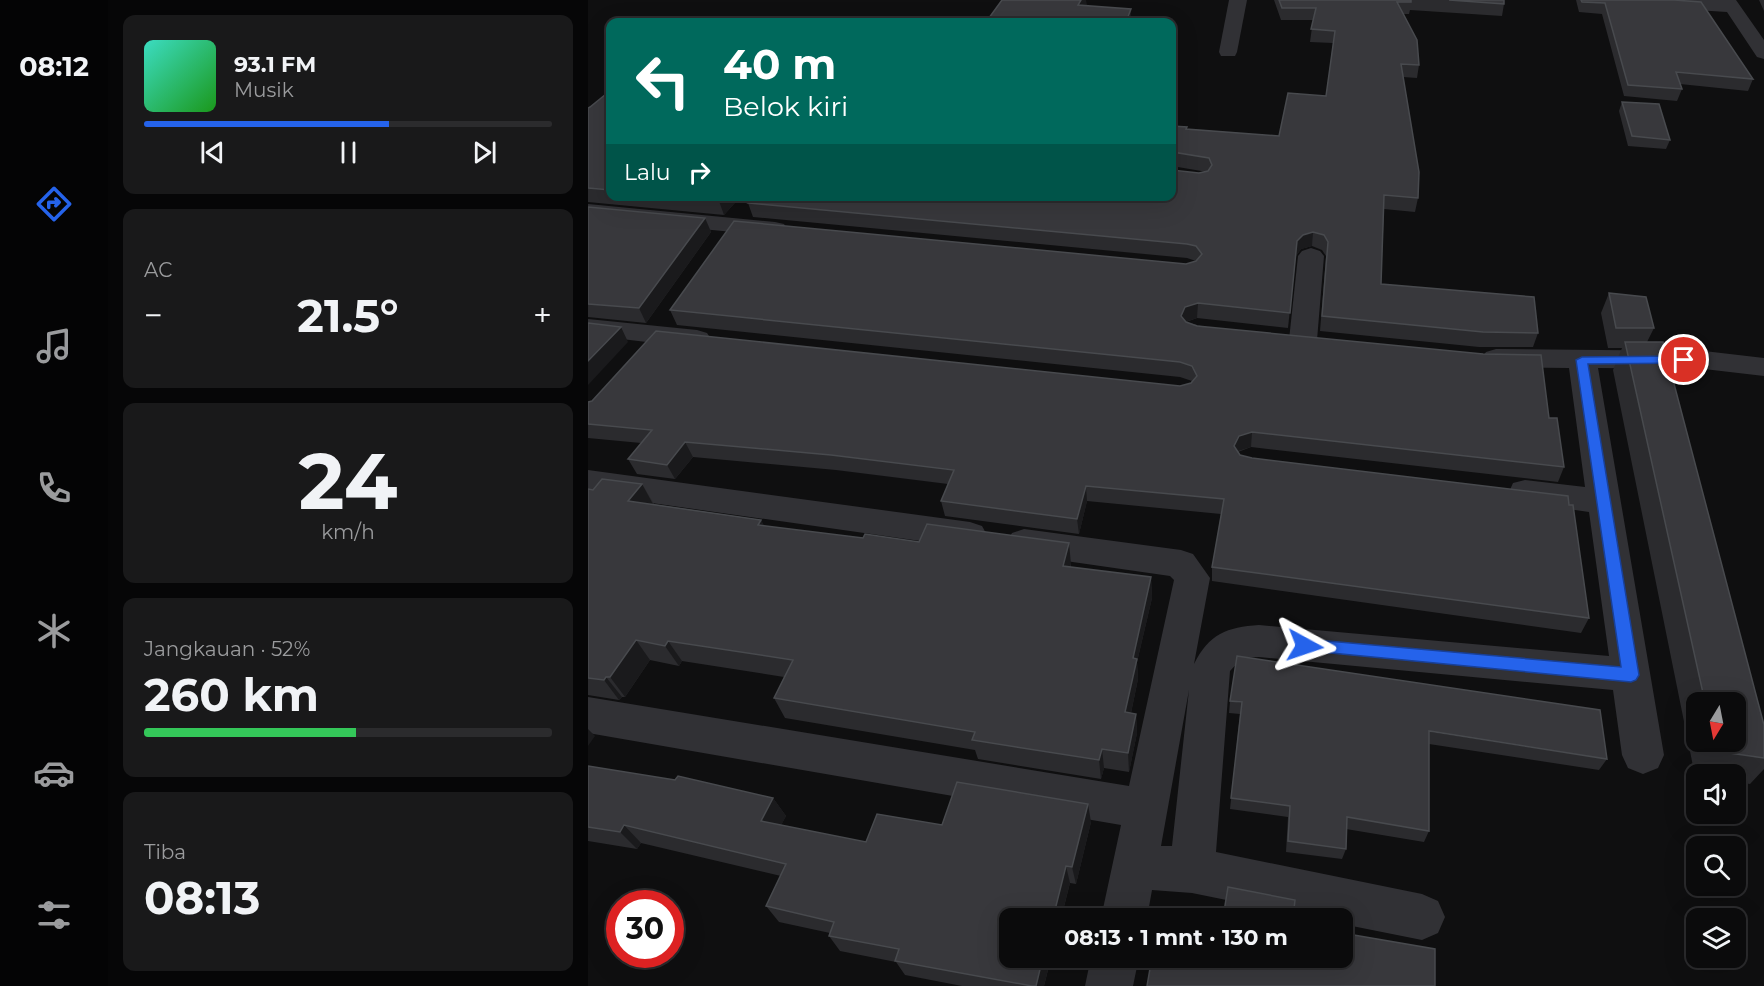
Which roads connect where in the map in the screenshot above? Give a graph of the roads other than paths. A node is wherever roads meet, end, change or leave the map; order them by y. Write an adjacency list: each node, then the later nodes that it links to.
1 (1238, 0): 4 (street)
2 (1614, 0): 3 (street)
3 (1729, 3): 5 (street)
4 (1228, 52)
5 (1764, 53)
6 (751, 204): 8 (street)
7 (588, 211): 8 (street)
8 (731, 225): 9 (street); 10 (street)
9 (801, 231)
10 (712, 252)
11 (1311, 256): 15 (street)
12 (673, 307): 14 (street)
13 (588, 327): 14 (street)
14 (654, 335): 16 (street); 18 (street)
15 (1303, 340)
16 (724, 342)
17 (1467, 356): 19 (street)
18 (632, 359)
19 (1582, 360): 20 (street); 23 (street)
20 (1764, 367)
21 (588, 482): 27 (street)
22 (1498, 489): 23 (street)
23 (1603, 501): 24 (street)
24 (1631, 675): 26 (street); 29 (street)
25 (588, 715): 27 (street)
26 (1643, 755)
27 (1146, 809): 28 (street)
28 (1135, 867): 29 (street); 30 (street)
29 (1192, 870): 31 (street)
30 (1126, 908)
31 (1422, 917)
32 (1113, 968): 33 (street)
33 (1109, 986)

